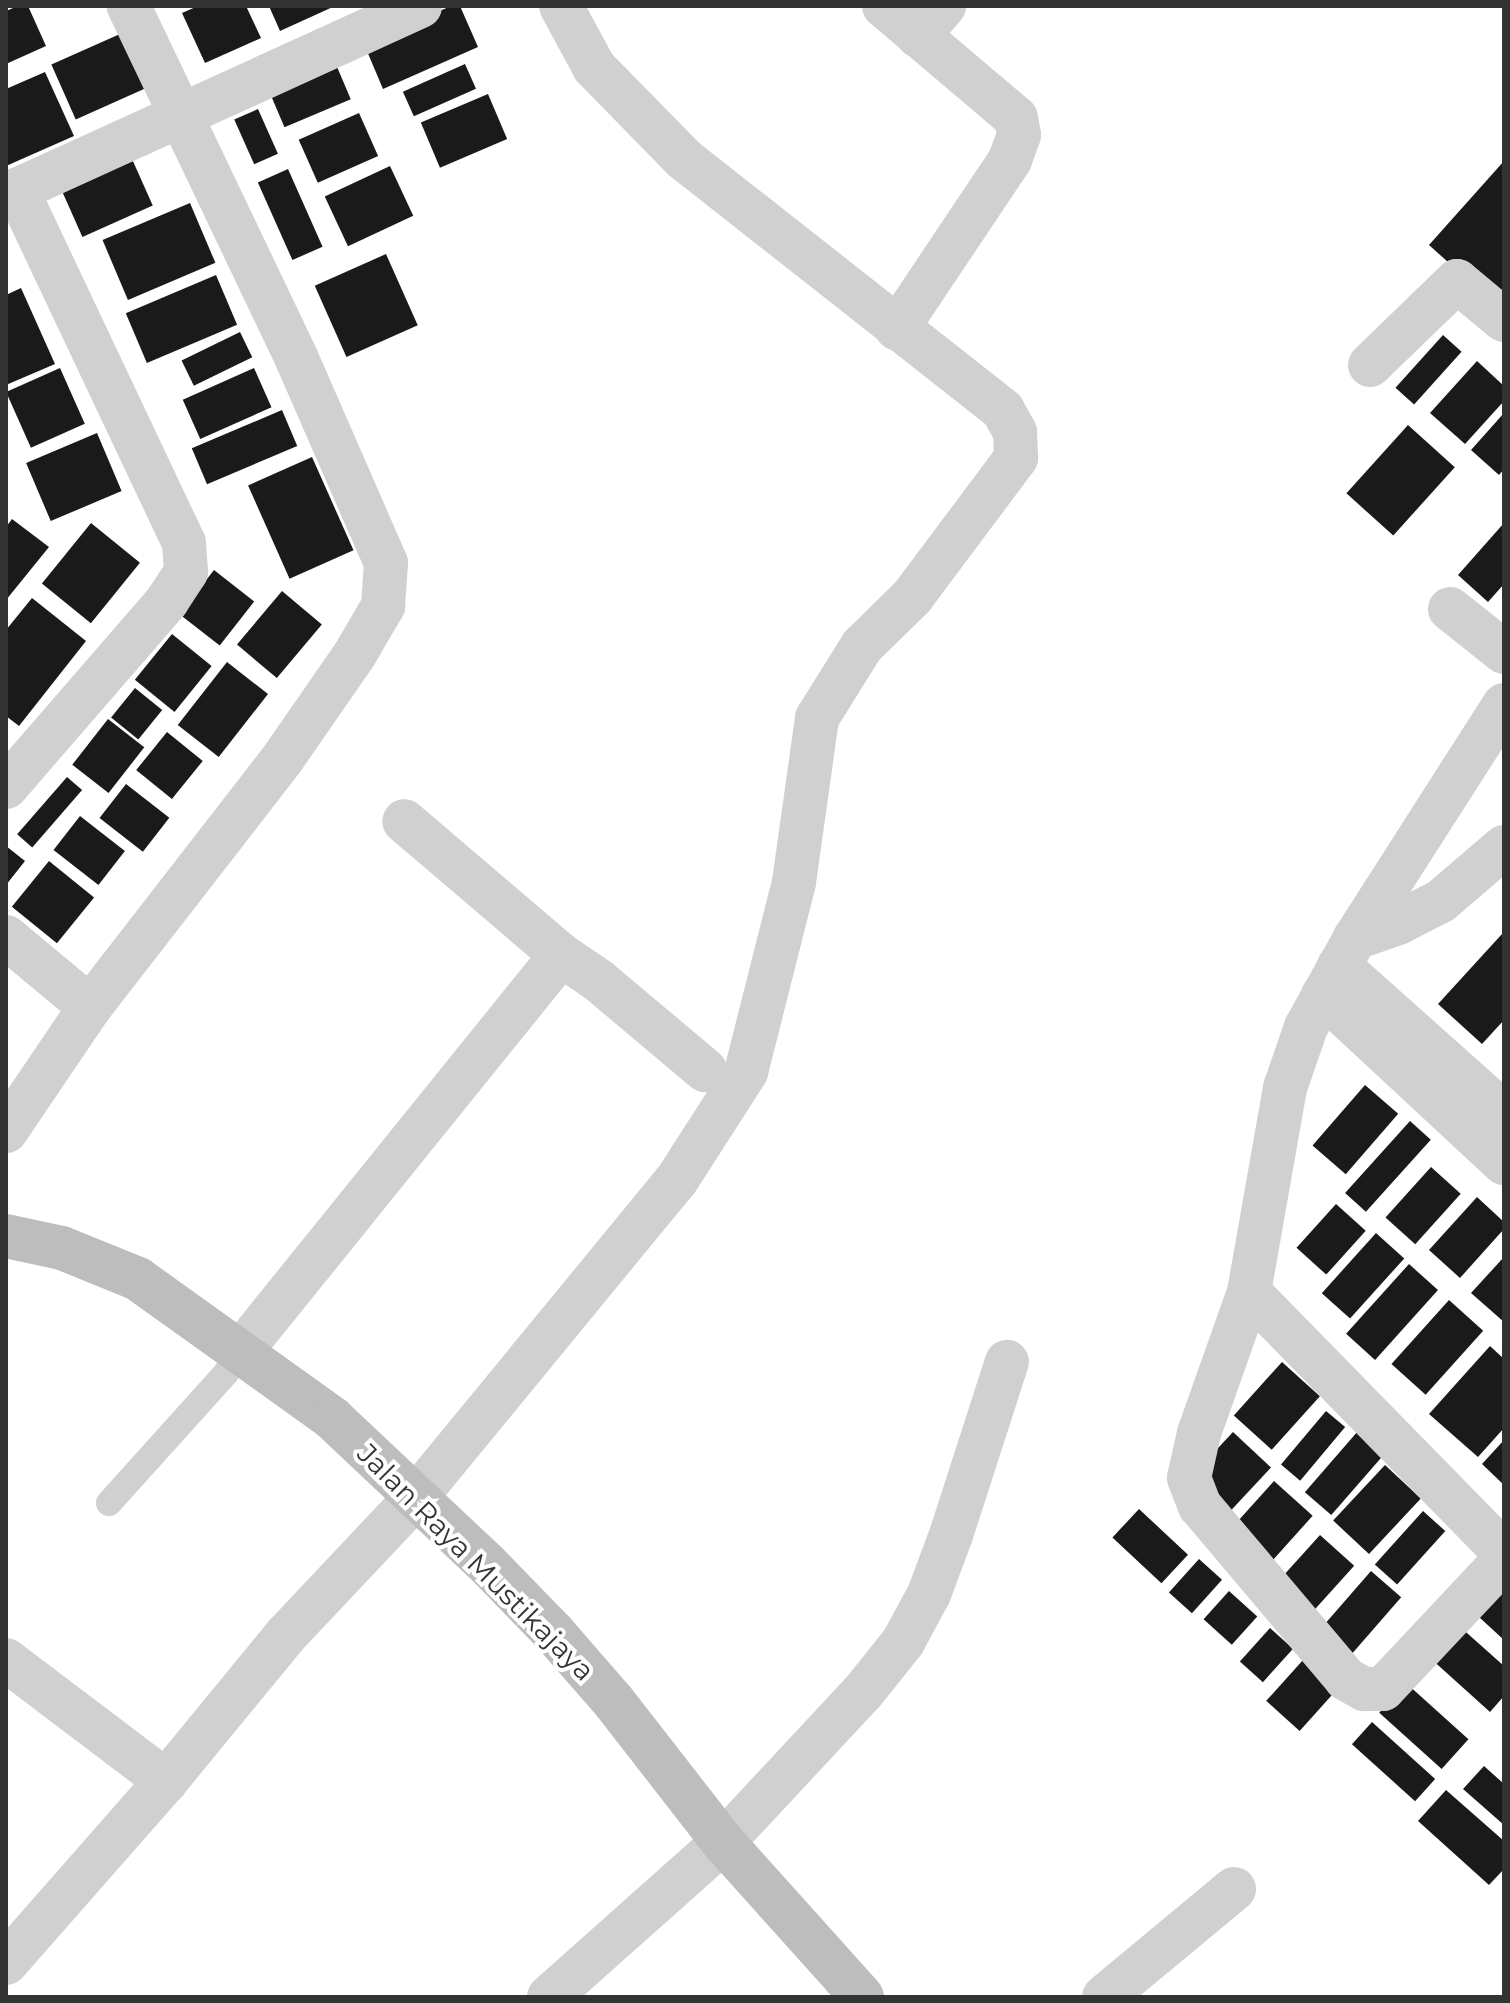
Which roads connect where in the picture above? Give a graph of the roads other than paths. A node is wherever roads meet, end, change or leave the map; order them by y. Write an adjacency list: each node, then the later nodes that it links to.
1 (129, 6): 6 (street)
2 (420, 6): 6 (street)
3 (561, 6): 9 (street)
4 (884, 6): 5 (street)
5 (931, 21): 9 (street)
6 (178, 116): 7 (street); 20 (street)
7 (12, 192): 14 (street)
8 (1504, 320): 10 (street)
9 (897, 329): 29 (street)
10 (1370, 365)
11 (1450, 609): 12 (street)
12 (1504, 652)
13 (1504, 705): 19 (street)
14 (6, 787)
15 (404, 821): 18 (street)
16 (1504, 847): 19 (street)
17 (6, 937): 20 (street)
18 (561, 955): 21 (street); 27 (street)
19 (1339, 966): 22 (street); 24 (street); 26 (street)
20 (90, 1007): 23 (street)
21 (705, 1070)
22 (1504, 1113)
23 (6, 1131)
24 (1504, 1163)
25 (6, 1236): 27 (main road, Jalan Raya Mustikajaya)
26 (1249, 1292): 31 (street); 32 (street)
27 (242, 1350): 29 (main road, Jalan Raya Mustikajaya); 30 (lane)
28 (1007, 1362): 35 (street)
29 (416, 1497): 34 (street); 35 (main road, Jalan Raya Mustikajaya)
30 (109, 1503)
31 (1504, 1552)
32 (1504, 1560)
33 (6, 1660): 34 (street)
34 (166, 1781): 37 (street)
35 (723, 1842): 38 (street); 39 (main road, Jalan Raya Mustikajaya)
36 (1234, 1889): 40 (street)
37 (6, 1963)
38 (549, 1997)
39 (862, 1997)
40 (1104, 1997)

